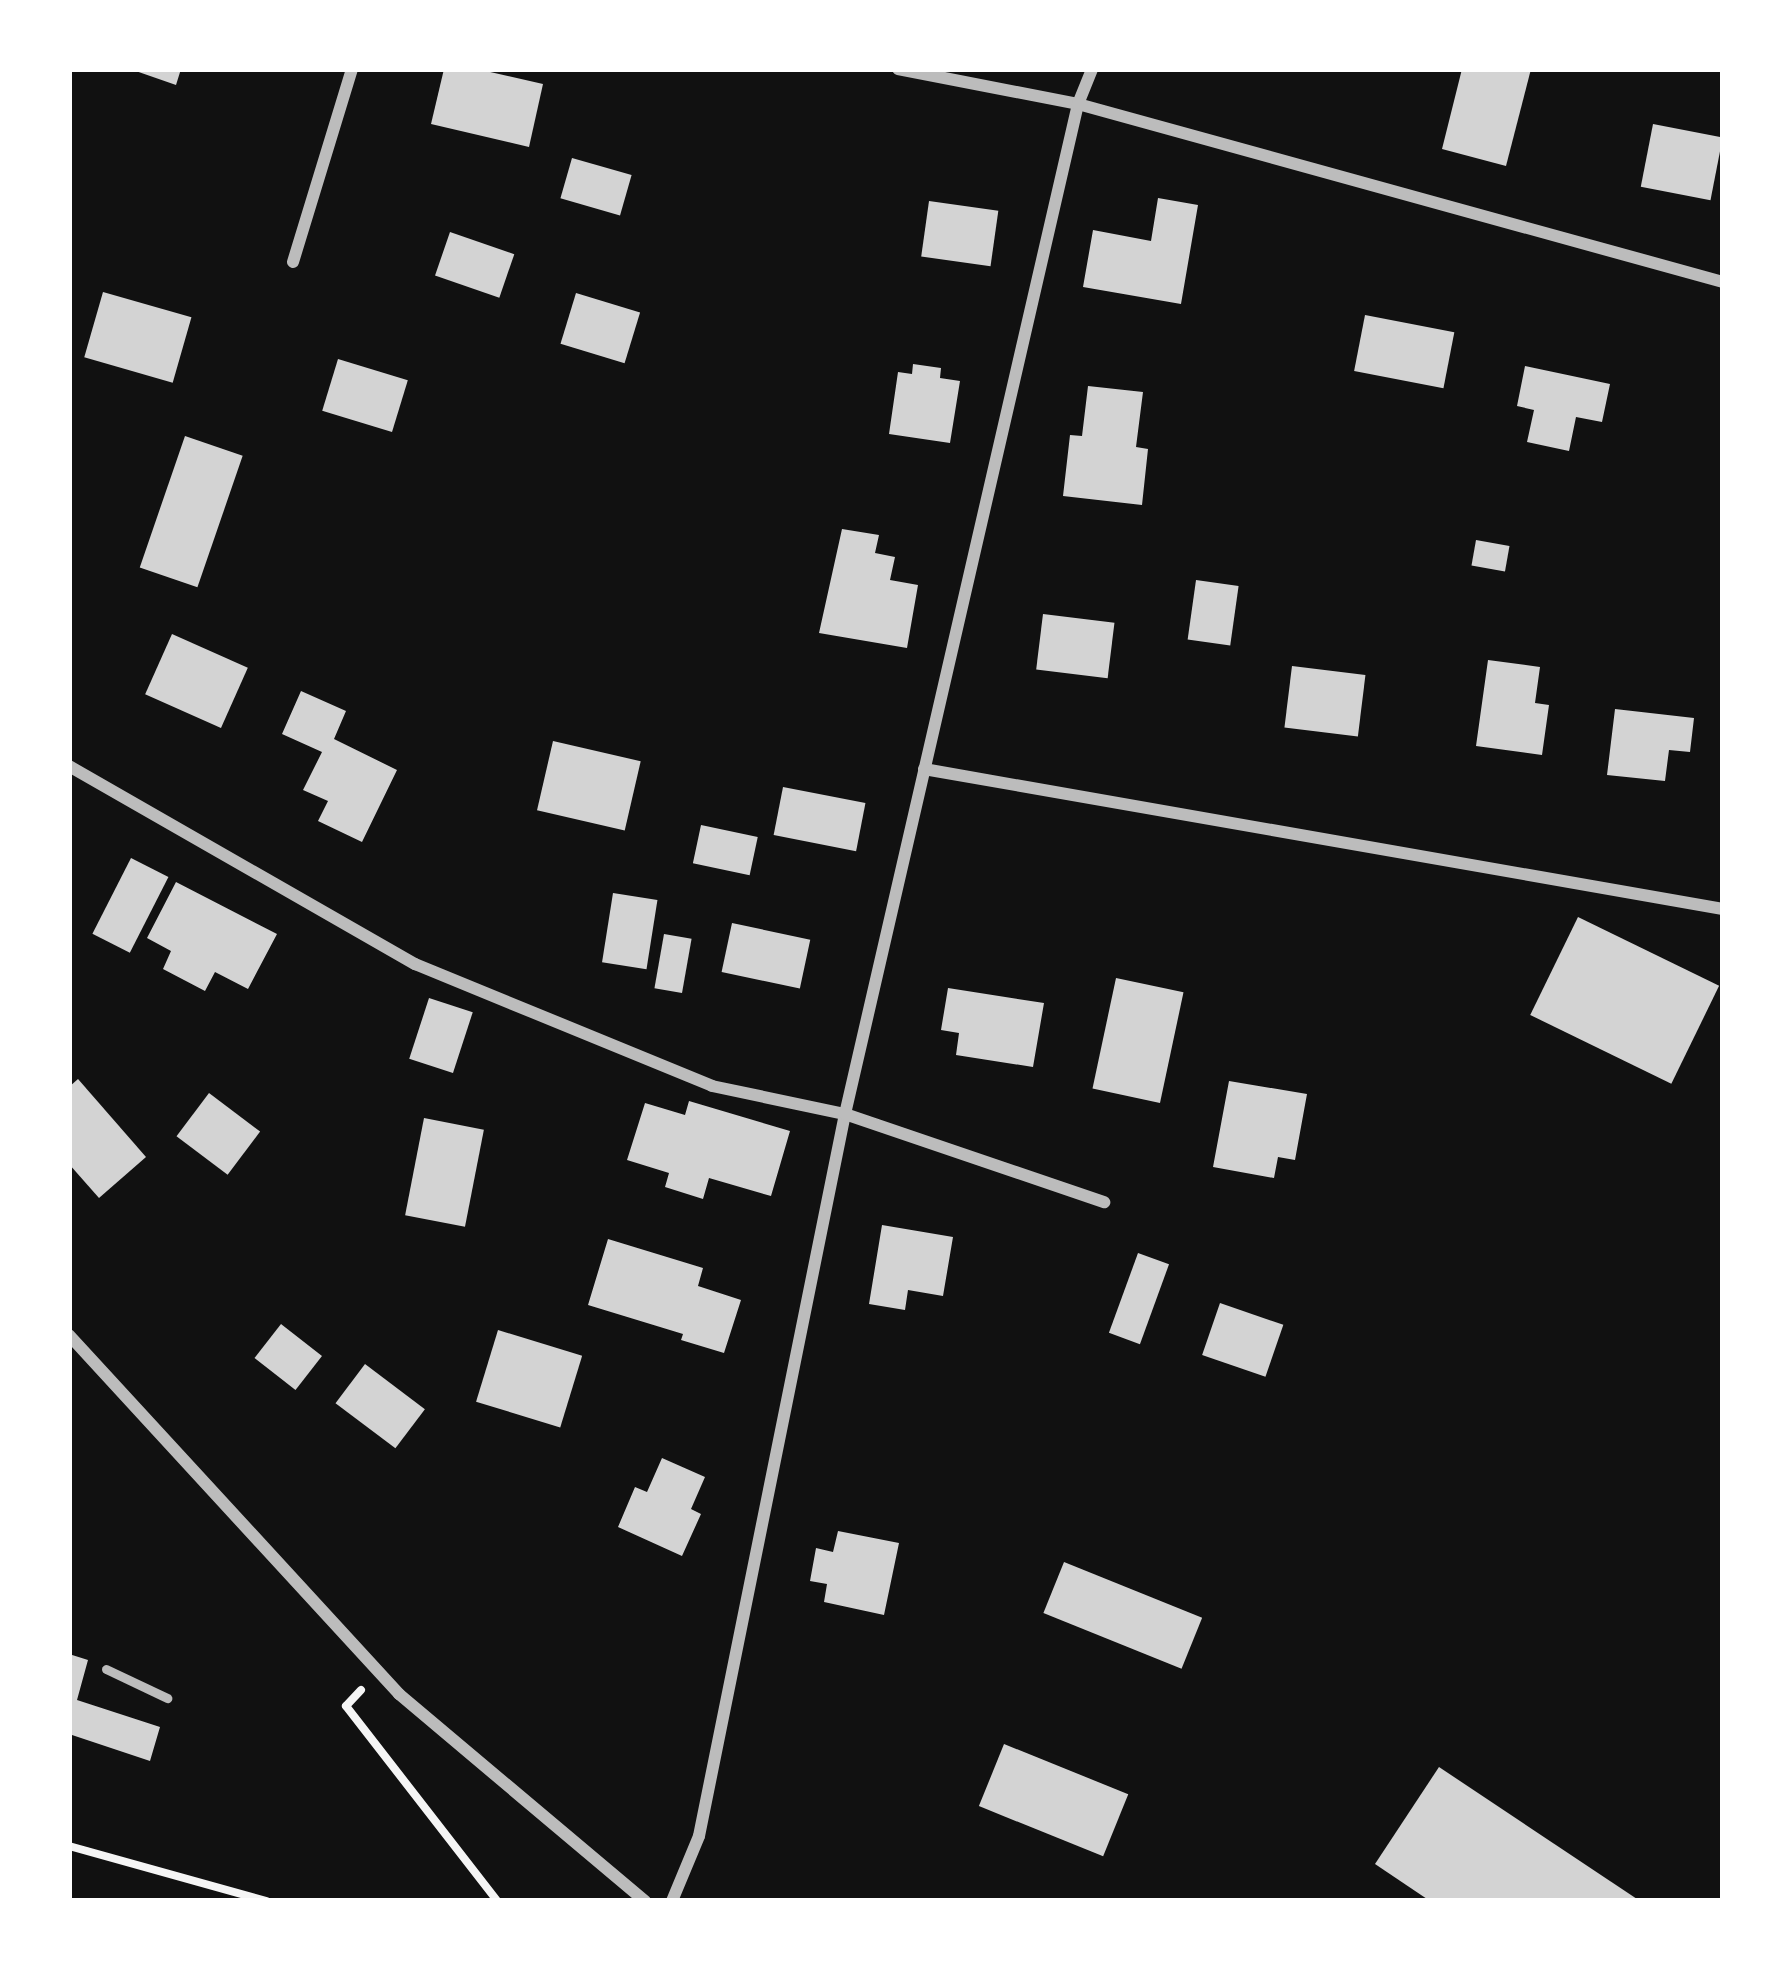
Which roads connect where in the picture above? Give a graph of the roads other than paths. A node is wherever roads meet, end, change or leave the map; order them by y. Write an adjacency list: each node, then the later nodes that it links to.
1 (352, 69): 5 (street)
2 (898, 69): 4 (street)
3 (1092, 69): 4 (street)
4 (1078, 104): 6 (street); 8 (street)
5 (292, 262)
6 (1723, 283)
7 (69, 766): 10 (street)
8 (924, 769): 9 (street); 10 (street)
9 (1723, 910)
10 (845, 1114): 11 (street); 16 (street)
11 (1104, 1202)
12 (69, 1335): 15 (street)
13 (106, 1669): 14 (lane)
14 (167, 1698)
15 (645, 1901)
16 (673, 1901)

